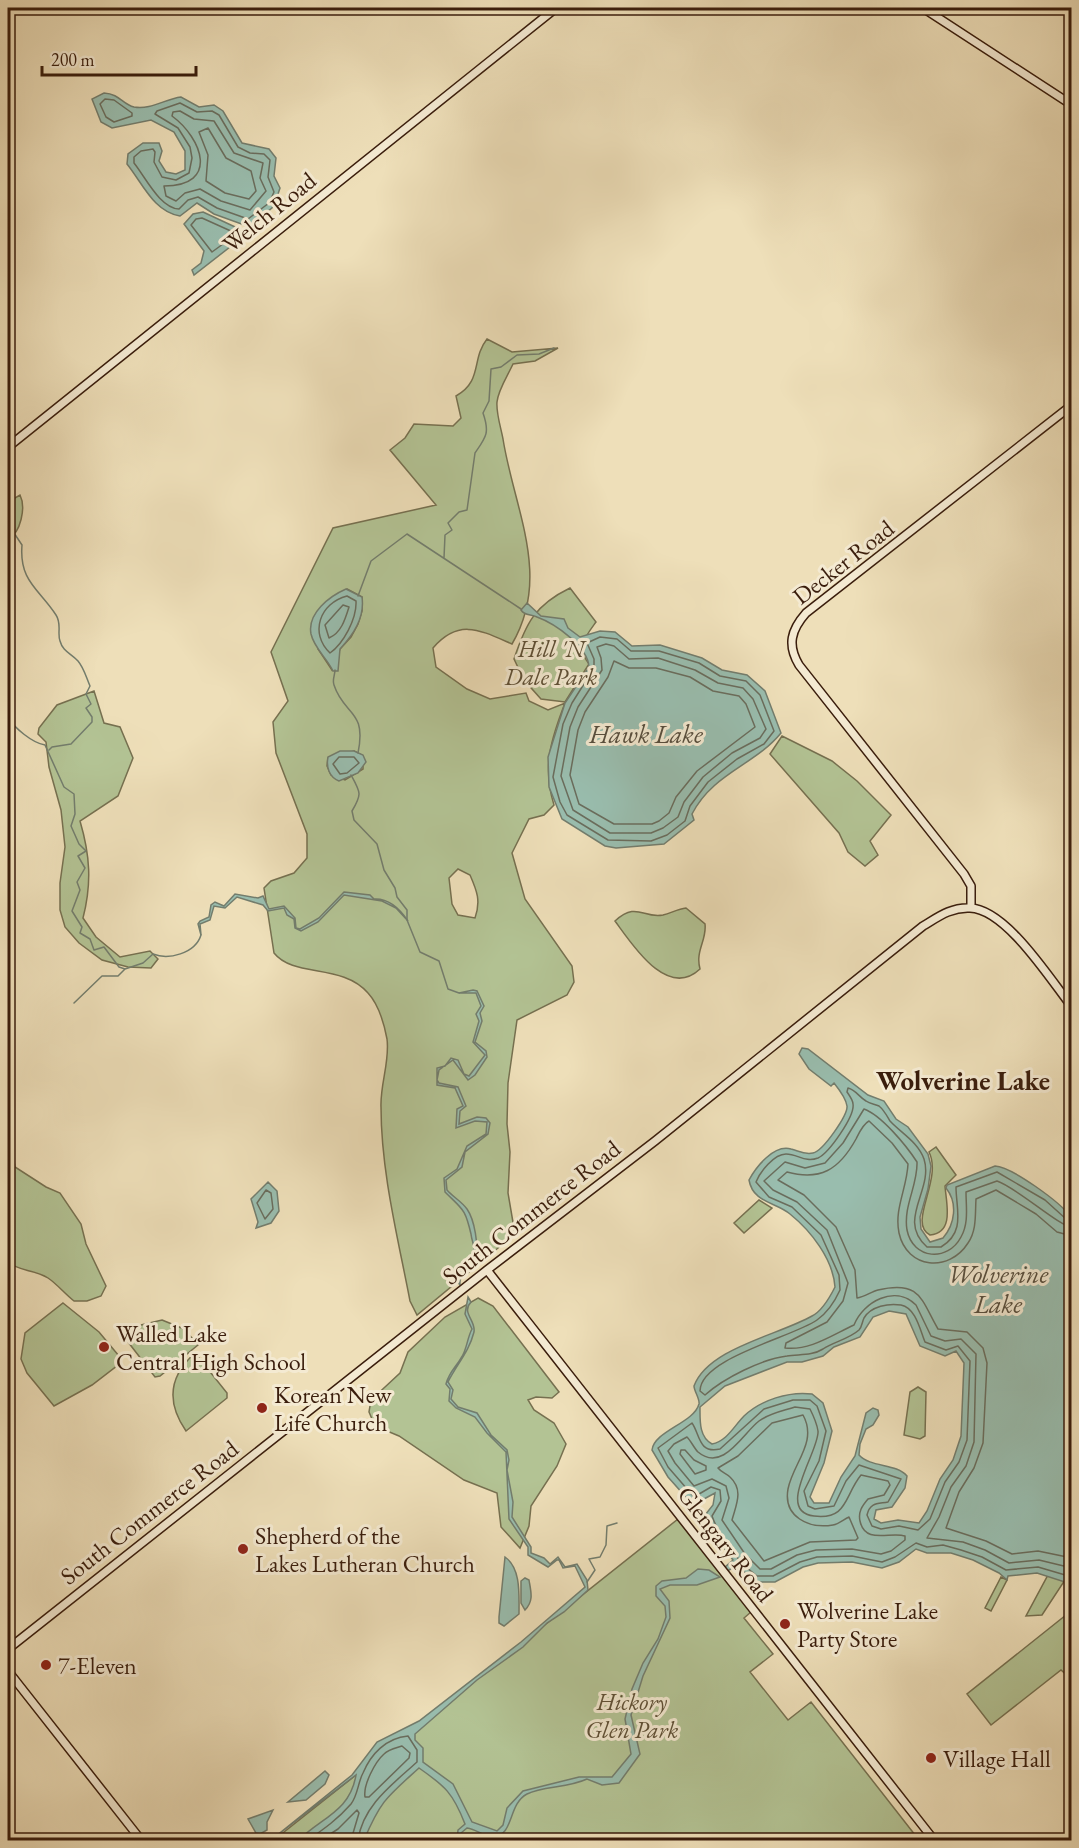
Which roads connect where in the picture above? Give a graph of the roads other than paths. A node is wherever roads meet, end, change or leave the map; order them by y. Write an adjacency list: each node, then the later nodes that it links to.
1 (555, 8): 5 (street, Welch Road)
2 (923, 8): 3 (street)
3 (1071, 105)
4 (1071, 405): 6 (street, Decker Road)
5 (8, 447)
6 (971, 908): 7 (street); 8 (street, South Commerce Road)
7 (1071, 1007)
8 (487, 1270): 9 (street, South Commerce Road); 12 (street, Glengary Road)
9 (8, 1649)
10 (8, 1671): 11 (street)
11 (141, 1840)
12 (934, 1840)

